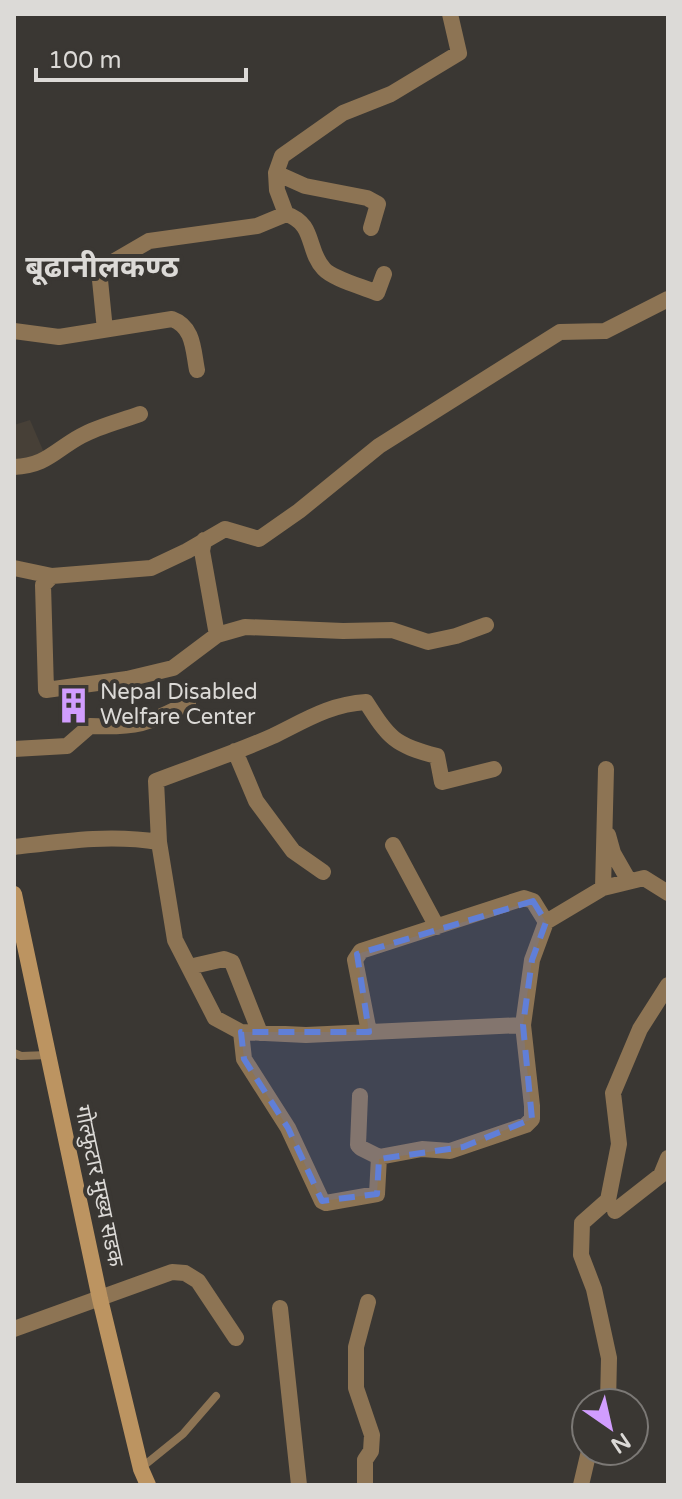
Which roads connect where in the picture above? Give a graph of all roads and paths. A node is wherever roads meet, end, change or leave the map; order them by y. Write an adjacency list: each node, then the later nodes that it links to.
1 (450, 14): 2 (street)
2 (276, 173): 3 (street); 4 (street)
3 (286, 214): 5 (street); 7 (street)
4 (371, 228)
5 (384, 274)
6 (668, 299): 12 (street)
7 (105, 330): 8 (street); 9 (street)
8 (14, 331)
9 (197, 370)
10 (140, 414): 11 (street)
11 (14, 467)
12 (204, 540): 14 (street); 16 (street)
13 (14, 568): 14 (street)
14 (52, 576): 16 (street)
15 (486, 625): 16 (street)
16 (217, 635)
17 (188, 703): 18 (street)
18 (14, 749)
19 (235, 751): 20 (street); 23 (street); 26 (street)
20 (494, 769)
21 (606, 769): 22 (street)
22 (604, 827): 27 (street); 28 (street)
23 (159, 842): 25 (street); 34 (street)
24 (393, 845): 32 (street)
25 (14, 847)
26 (323, 872)
27 (629, 881): 28 (street); 29 (street)
28 (603, 888): 31 (street)
29 (668, 893)
30 (14, 894): 33 (main road, गोल्फुटार मुख्य सडक)
31 (546, 922): 32 (street); 36 (street)
32 (437, 927): 38 (street)
33 (18, 929): 41 (main road, गोल्फुटार मुख्य सडक)
34 (189, 967): 37 (street); 39 (street)
35 (668, 985): 51 (street)
36 (523, 1025): 38 (street); 43 (street)
37 (241, 1032): 39 (street); 43 (street)
38 (369, 1032): 39 (street)
39 (260, 1033)
40 (14, 1053): 41 (lane)
41 (49, 1055): 46 (main road, गोल्फुटार मुख्य सडक)
42 (360, 1096): 43 (street)
43 (379, 1157)
44 (668, 1158): 45 (street)
45 (615, 1211)
46 (100, 1299): 49 (street); 50 (street); 53 (main road, गोल्फुटार मुख्य सडक)
47 (368, 1302): 56 (street)
48 (280, 1308): 55 (street)
49 (14, 1329)
50 (236, 1338)
51 (608, 1387)
52 (216, 1396): 53 (lane)
53 (141, 1469): 54 (main road, गोल्फुटार मुख्य सडक)
54 (148, 1485)
55 (299, 1485)
56 (365, 1485)

